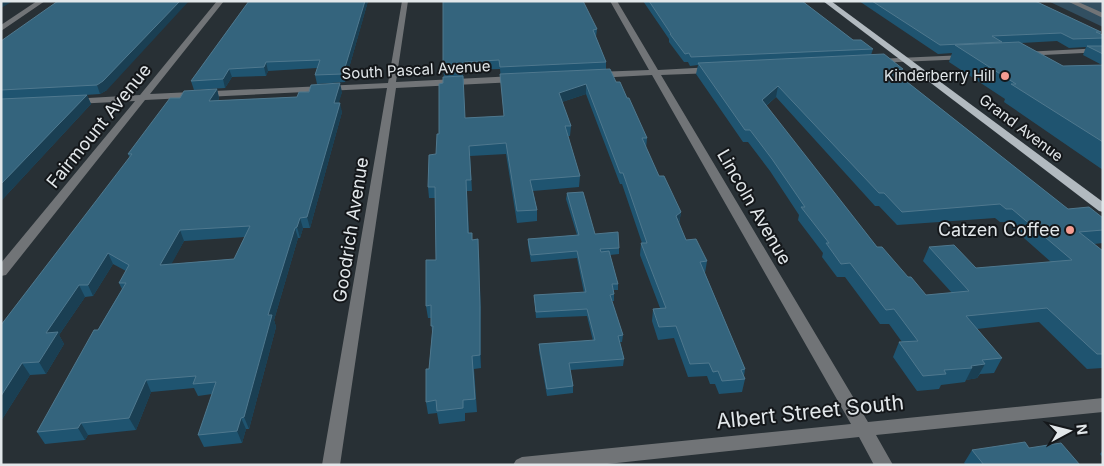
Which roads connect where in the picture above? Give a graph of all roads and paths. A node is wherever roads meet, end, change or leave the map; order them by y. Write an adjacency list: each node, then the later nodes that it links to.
1 (42, 1): 8 (street)
2 (221, 1): 19 (street, Fairmount Avenue)
3 (405, 1): 18 (street, Goodrich Avenue)
4 (614, 1): 15 (street, Lincoln Avenue)
5 (826, 1): 12 (main road, Grand Avenue)
6 (1070, 1): 7 (street)
7 (1103, 16)
8 (1, 29)
9 (1103, 50): 10 (street)
10 (1010, 55)
11 (972, 56): 12 (street)
12 (905, 60): 13 (street); 21 (main road, Grand Avenue)
13 (864, 62)
14 (719, 69): 15 (street)
15 (655, 72): 16 (street); 24 (street, Lincoln Avenue)
16 (582, 76)
17 (524, 79): 18 (street, South Pascal Avenue)
18 (391, 85): 19 (street, South Pascal Avenue); 25 (street, Goodrich Avenue)
19 (143, 98): 20 (street, South Pascal Avenue); 22 (street, Fairmount Avenue)
20 (60, 101)
21 (1103, 208)
22 (1, 272)
23 (1103, 405): 24 (street, Albert Street South)
24 (864, 430): 26 (street, Albert Street South); 27 (street, Lincoln Avenue)
25 (331, 465)
26 (522, 465)
27 (884, 465)

